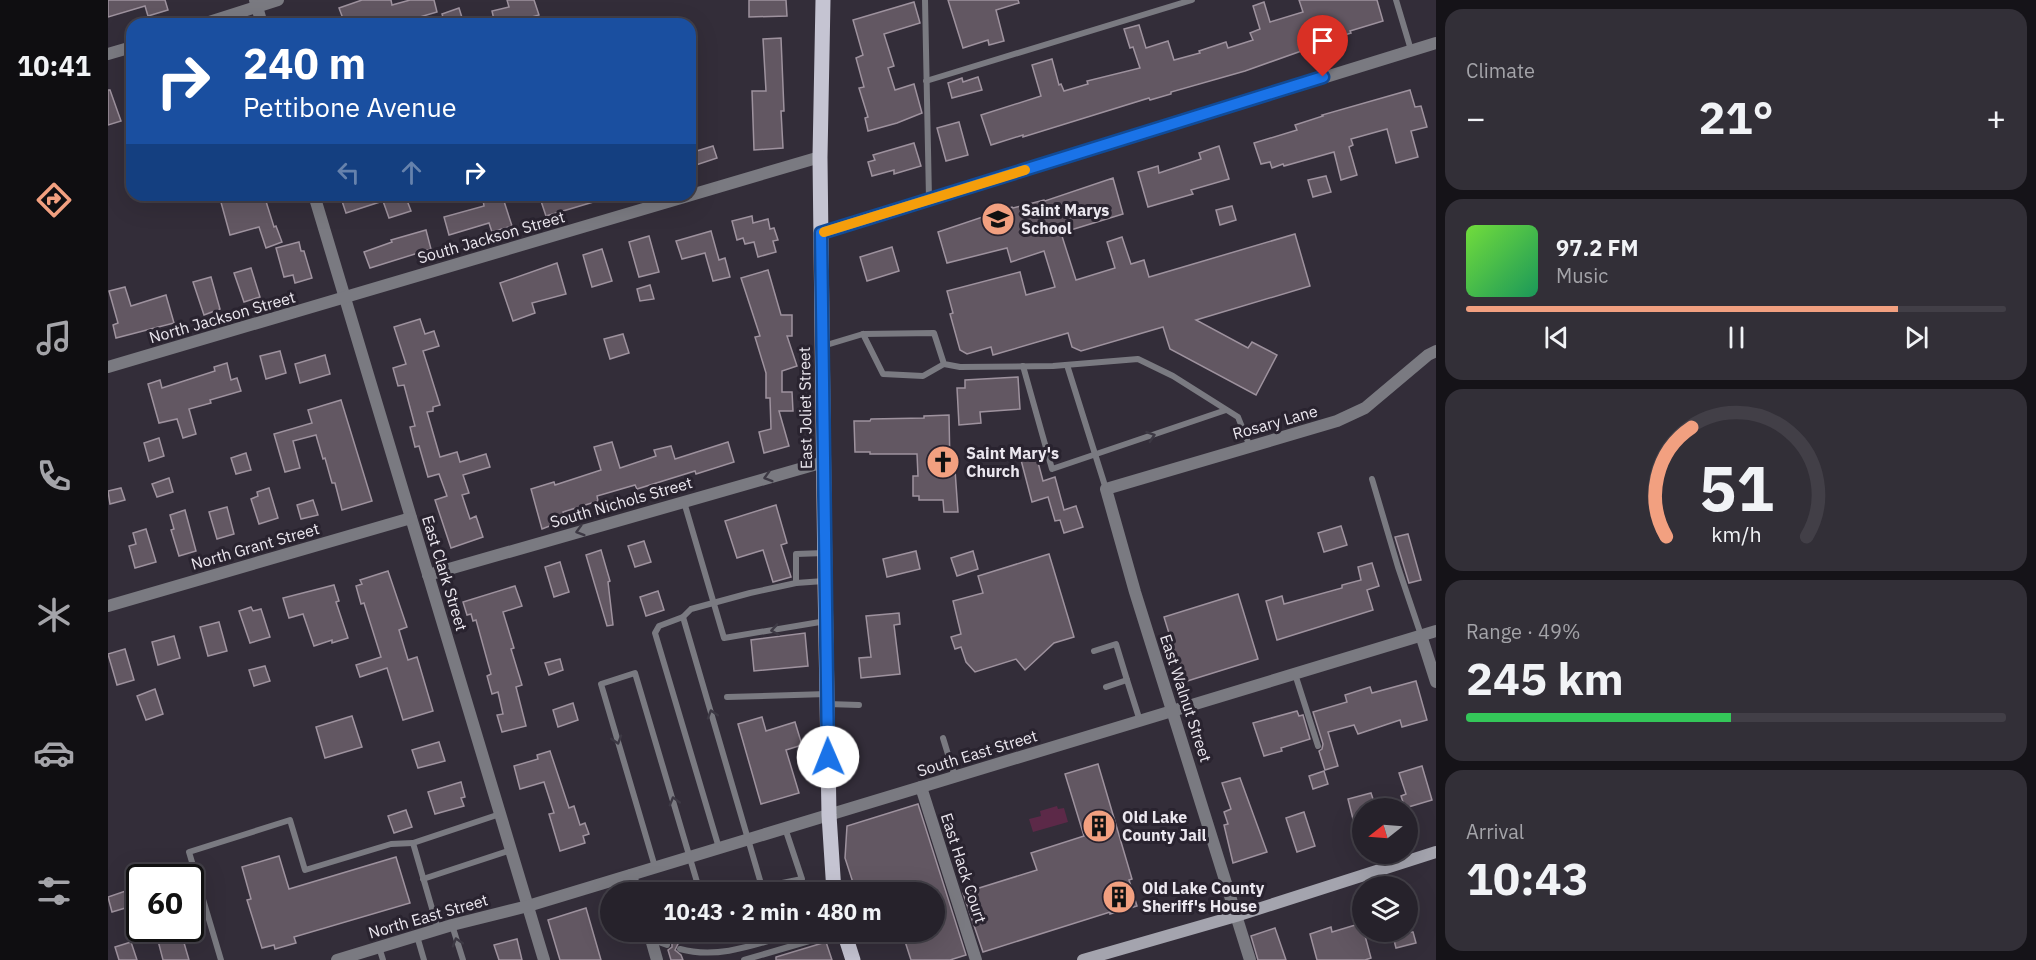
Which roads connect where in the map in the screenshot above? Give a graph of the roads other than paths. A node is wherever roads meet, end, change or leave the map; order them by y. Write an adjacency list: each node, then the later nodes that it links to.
1 (278, 0): 6 (street)
2 (823, 0): 14 (main road, East Joliet Street)
3 (925, 0): 13 (lane)
4 (1192, 0): 13 (lane)
5 (1396, 0): 11 (lane)
6 (256, 3): 7 (street); 8 (street)
7 (218, 18)
8 (260, 18)
9 (1436, 43): 11 (street)
10 (126, 49): 12 (street)
11 (1411, 50): 16 (street)
12 (108, 54)
13 (926, 81): 16 (lane)
14 (820, 157): 15 (street, South Jackson Street); 19 (main road, East Joliet Street)
15 (696, 193)
16 (929, 200): 19 (street)
17 (316, 201): 20 (street, East Clark Street)
18 (670, 201): 20 (street, South Jackson Street)
19 (821, 233): 22 (main road, East Joliet Street)
20 (344, 297): 27 (street, North Jackson Street); 35 (street, East Clark Street)
21 (863, 334): 22 (lane); 24 (lane); 24 (lane)
22 (822, 346): 31 (main road, East Joliet Street)
23 (1436, 351): 29 (street, Rosary Lane)
24 (944, 364): 26 (lane)
25 (1067, 365): 26 (lane); 28 (lane); 30 (lane)
26 (1023, 366): 30 (lane)
27 (108, 367)
28 (1226, 410): 29 (lane); 30 (lane, one-way to 28)
29 (1250, 447): 33 (street, Rosary Lane)
30 (1095, 455): 33 (lane)
31 (824, 462): 34 (street, South Nichols Street, one-way to 34); 36 (main road, East Joliet Street)
32 (1372, 479): 45 (lane)
33 (1106, 489): 54 (street, East Walnut Street)
34 (683, 501): 37 (street, South Nichols Street, one-way to 37); 40 (lane)
35 (411, 518): 37 (street, East Clark Street); 41 (street, North Grant Street)
36 (825, 553): 38 (main road, East Joliet Street); 39 (lane)
37 (428, 575): 60 (street, East Clark Street)
38 (825, 581): 39 (lane); 43 (main road, East Joliet Street)
39 (796, 583): 40 (lane)
40 (714, 603): 42 (lane); 43 (lane, one-way to 40)
41 (108, 606)
42 (683, 617): 63 (lane, one-way to 42); 65 (lane)
43 (826, 621): 52 (main road, East Joliet Street)
44 (1436, 631): 45 (street, South East Street)
45 (1421, 635): 47 (street, South East Street); 49 (street)
46 (1094, 651): 48 (lane)
47 (1295, 674): 54 (street, South East Street); 57 (lane)
48 (1127, 680): 50 (lane); 55 (lane)
49 (1436, 682)
50 (1106, 687)
51 (727, 697): 52 (lane)
52 (828, 699): 53 (lane); 61 (main road, East Joliet Street)
53 (859, 705)
54 (1173, 710): 55 (street, South East Street); 76 (street, East Walnut Street)
55 (1140, 720): 58 (street, South East Street)
56 (943, 738): 58 (lane)
57 (1318, 746)
58 (955, 777): 59 (street, South East Street)
59 (921, 787): 61 (street, South East Street); 97 (street, East Hack Court)
60 (500, 814): 64 (lane); 66 (street, East Clark Street)
61 (829, 815): 62 (street, South East Street); 74 (main road, East Joliet Street)
62 (785, 828): 63 (street, South East Street); 63 (lane)
63 (748, 839): 65 (street, South East Street)
64 (413, 843): 71 (lane); 88 (lane)
65 (719, 848): 68 (street, South East Street)
66 (511, 850): 71 (lane); 75 (street, East Clark Street)
67 (1436, 852): 76 (street)
68 (690, 858): 69 (street, South East Street); 69 (lane, one-way to 69); 73 (lane)
69 (655, 868): 70 (street, South East Street)
70 (631, 875): 72 (street); 75 (street, South East Street)
71 (423, 879): 78 (lane)
72 (633, 882)
73 (697, 882)
74 (833, 882)
75 (528, 906): 77 (street, North East Street); 93 (street, East Clark Street)
76 (1236, 916): 98 (street); 99 (street, East Walnut Street)
77 (452, 925): 78 (street, North East Street); 92 (lane, one-way to 77)
78 (438, 929): 79 (street, North East Street)
79 (417, 935): 86 (street, North East Street); 91 (lane)
80 (652, 942): 94 (street)
81 (661, 942): 85 (lane)
82 (764, 942): 87 (lane)
83 (807, 942): 95 (lane)
84 (846, 942): 96 (main road)
85 (667, 945)
86 (379, 947): 89 (street, North East Street); 90 (lane)
87 (680, 949)
88 (221, 960)
89 (337, 960)
90 (383, 960)
91 (424, 960)
92 (463, 960)
93 (544, 960)
94 (657, 960)
95 (744, 960)
96 (853, 960)
97 (976, 960)
98 (1083, 960)
99 (1250, 960)

